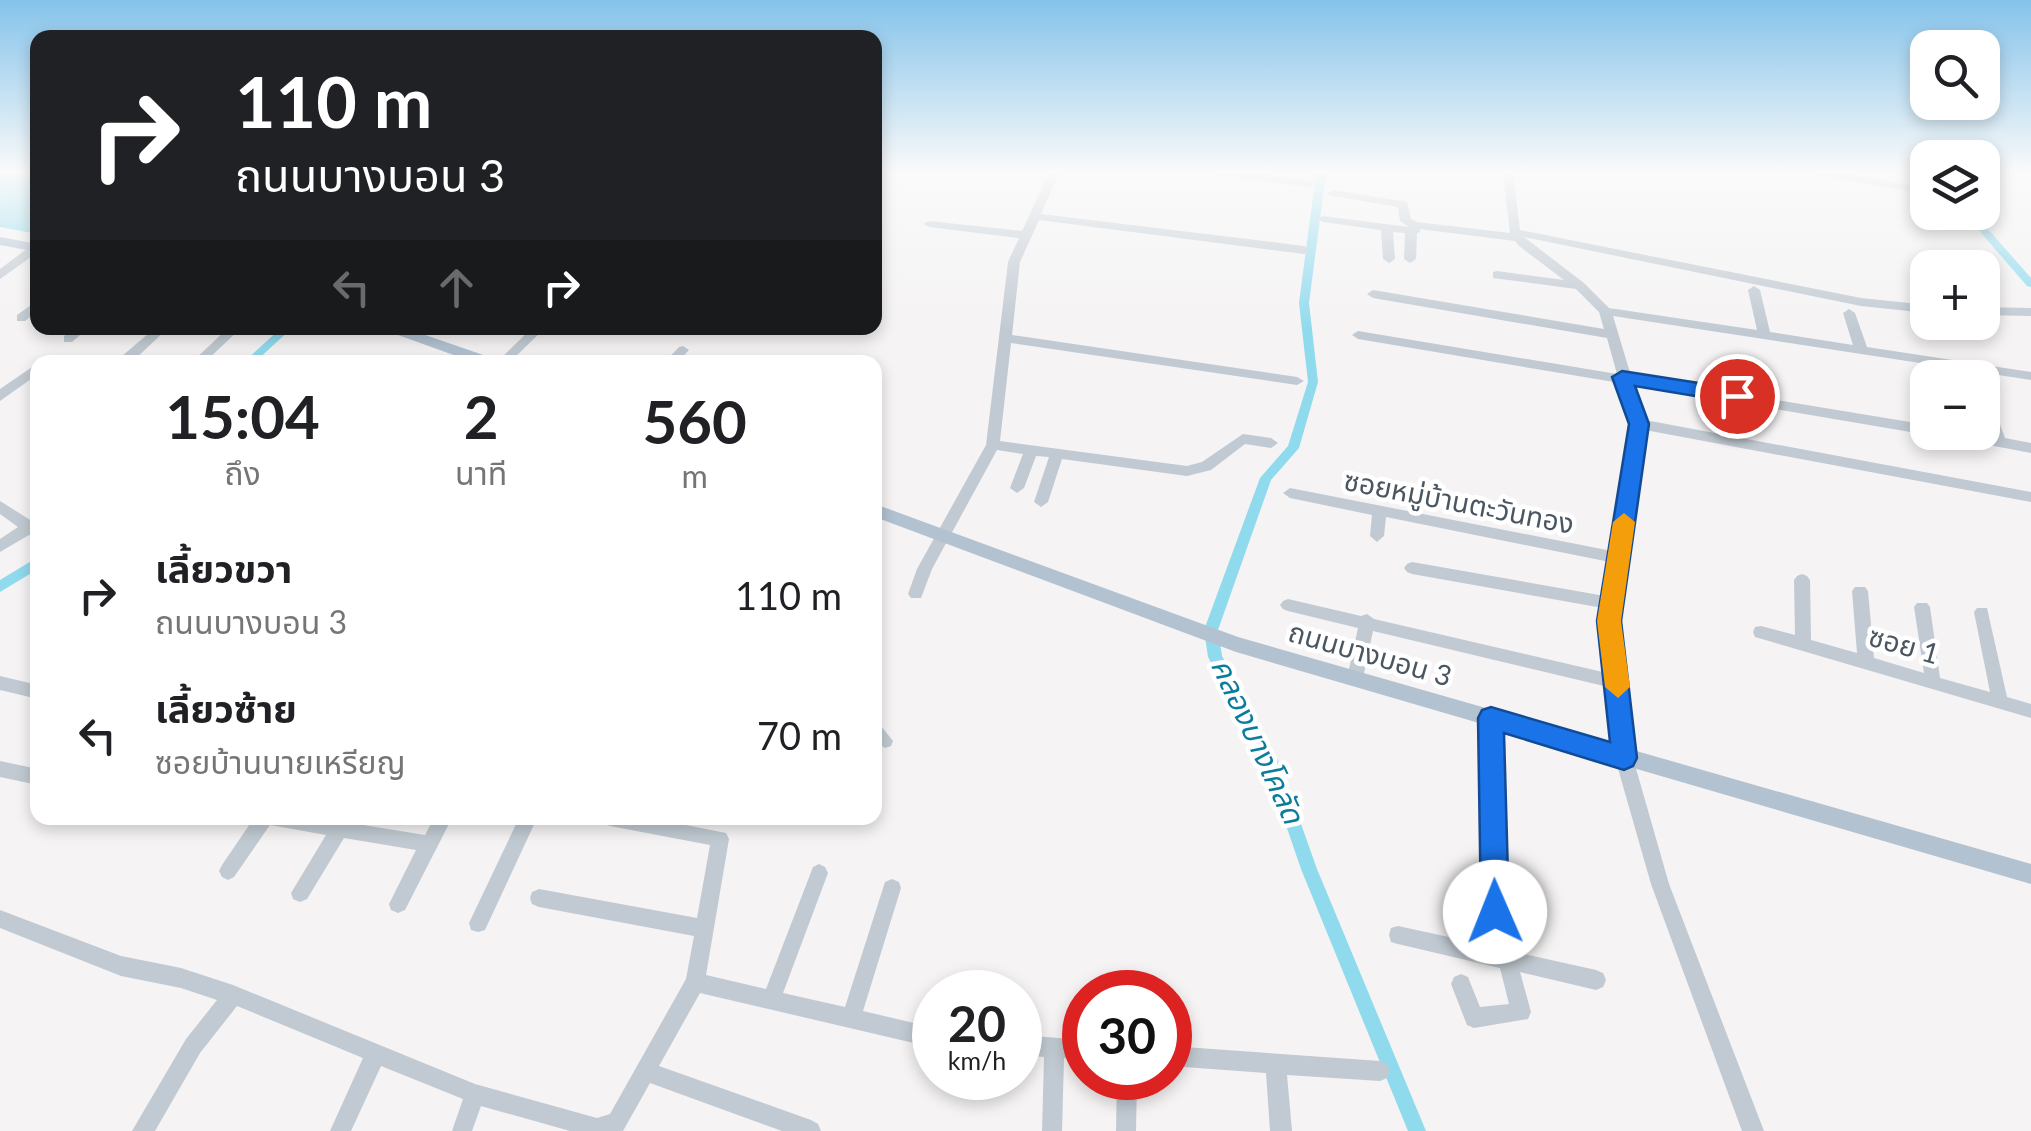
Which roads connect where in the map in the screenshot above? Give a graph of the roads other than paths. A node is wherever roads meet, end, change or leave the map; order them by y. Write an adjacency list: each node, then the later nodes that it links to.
1 (945, 226): 9 (street)
2 (1029, 226): 9 (street)
3 (1111, 226): 13 (street)
4 (1378, 226): 7 (street)
5 (1420, 226): 10 (street)
6 (1517, 226): 10 (street)
7 (1387, 227): 8 (street); 15 (street)
8 (1411, 230): 10 (street); 16 (street)
9 (1025, 235): 37 (street)
10 (1519, 238): 19 (street); 22 (street)
11 (0, 241): 12 (main road)
12 (30, 247)
13 (1304, 250)
14 (30, 253): 17 (street)
15 (1388, 259)
16 (1410, 259)
17 (0, 275)
18 (1498, 275): 19 (street)
19 (1580, 286): 23 (street)
20 (1754, 290): 30 (street)
21 (1373, 294): 29 (street)
22 (1910, 307)
23 (1605, 310): 29 (street); 30 (street)
24 (30, 311): 28 (street)
25 (2000, 311): 26 (street)
26 (2031, 312)
27 (1849, 313): 40 (street)
28 (21, 318)
29 (1610, 334): 48 (street)
30 (1764, 334): 40 (street)
31 (73, 335): 38 (street)
32 (154, 335): 41 (street)
33 (227, 335): 42 (street)
34 (411, 335): 43 (main road)
35 (531, 335): 44 (street)
36 (1358, 335): 48 (street)
37 (1006, 338): 49 (street); 55 (street)
38 (68, 339)
39 (682, 350): 45 (street)
40 (1861, 350): 47 (street)
41 (130, 355)
42 (206, 355)
43 (467, 355)
44 (511, 355)
45 (677, 355)
46 (30, 372): 50 (street)
47 (2031, 376)
48 (1622, 377): 51 (street); 52 (street)
49 (1297, 381)
50 (0, 396)
51 (1639, 424): 61 (street); 75 (street)
52 (1910, 427)
53 (1271, 443): 58 (street)
54 (2000, 443): 56 (street)
55 (993, 445): 57 (street); 69 (street)
56 (2031, 448)
57 (1031, 450): 58 (street); 59 (street)
58 (1057, 452): 62 (street)
59 (1017, 488)
60 (1290, 494): 64 (street, ซอยหมู่บ้านตะวันทอง)
61 (2031, 498)
62 (1041, 502)
63 (0, 506): 67 (street)
64 (1379, 512): 66 (street, ซอยหมู่บ้านตะวันทอง); 70 (street)
65 (882, 513): 69 (main road, ถนนบางบอน 3)
66 (1432, 523): 71 (street, ซอยหมู่บ้านตะวันทอง); 72 (street)
67 (30, 526)
68 (30, 528): 73 (street)
69 (946, 536): 79 (street); 88 (main road, ถนนบางบอน 3)
70 (1377, 536)
71 (1498, 537): 74 (street); 75 (street, ซอยหมู่บ้านตะวันทอง)
72 (1431, 542)
73 (0, 546)
74 (1498, 556)
75 (1618, 558): 80 (street)
76 (1412, 568): 80 (street)
77 (1802, 580): 86 (street)
78 (1860, 592): 87 (street)
79 (916, 594)
80 (1610, 603): 89 (street)
81 (1288, 605): 84 (street)
82 (1922, 607): 90 (street)
83 (1982, 612): 93 (street)
84 (1367, 620): 88 (street); 89 (street)
85 (1761, 632): 86 (street, ซอย 1)
86 (1803, 644): 87 (street, ซอย 1)
87 (1866, 662): 90 (street, ซอย 1)
88 (1355, 678): 95 (main road, ถนนบางบอน 3)
89 (1617, 682): 96 (street)
90 (1933, 682): 93 (street, ซอย 1)
91 (0, 683): 92 (street)
92 (30, 690)
93 (2000, 702): 94 (street, ซอย 1)
94 (2031, 711)
95 (1491, 718): 96 (main road, ถนนบางบอน 3); 117 (street)
96 (1624, 758): 108 (main road, ถนนบางบอน 3); 142 (street)
97 (0, 769): 98 (street)
98 (30, 775)
99 (259, 825): 106 (street)
100 (312, 825): 104 (street)
101 (440, 825): 105 (street)
102 (525, 825): 114 (street)
103 (648, 825): 115 (street)
104 (340, 830): 105 (street); 110 (street)
105 (430, 844): 112 (street)
106 (228, 871)
107 (818, 873): 122 (street)
108 (2031, 874)
109 (892, 888): 123 (street)
110 (300, 893)
111 (540, 898): 115 (street)
112 (398, 904)
113 (0, 919): 121 (street)
114 (478, 924)
115 (704, 929): 119 (street)
116 (1398, 935): 117 (street)
117 (1503, 956): 118 (street); 120 (street)
118 (1596, 980)
119 (694, 982): 122 (street); 132 (street)
120 (1461, 984)
121 (233, 995): 128 (street); 135 (street)
122 (772, 1000): 123 (street)
123 (851, 1018): 124 (street)
124 (912, 1033)
125 (1042, 1047): 126 (street)
126 (1054, 1048): 127 (street); 139 (street)
127 (1062, 1049)
128 (376, 1054): 133 (street); 136 (street)
129 (1192, 1058): 130 (street)
130 (1276, 1064): 131 (street); 141 (street)
131 (1380, 1071)
132 (647, 1072): 133 (street); 138 (street)
133 (475, 1094): 137 (street)
134 (1127, 1100): 140 (street)
135 (143, 1131)
136 (340, 1131)
137 (462, 1131)
138 (811, 1131)
139 (1052, 1131)
140 (1126, 1131)
141 (1281, 1131)
142 (1753, 1131)

